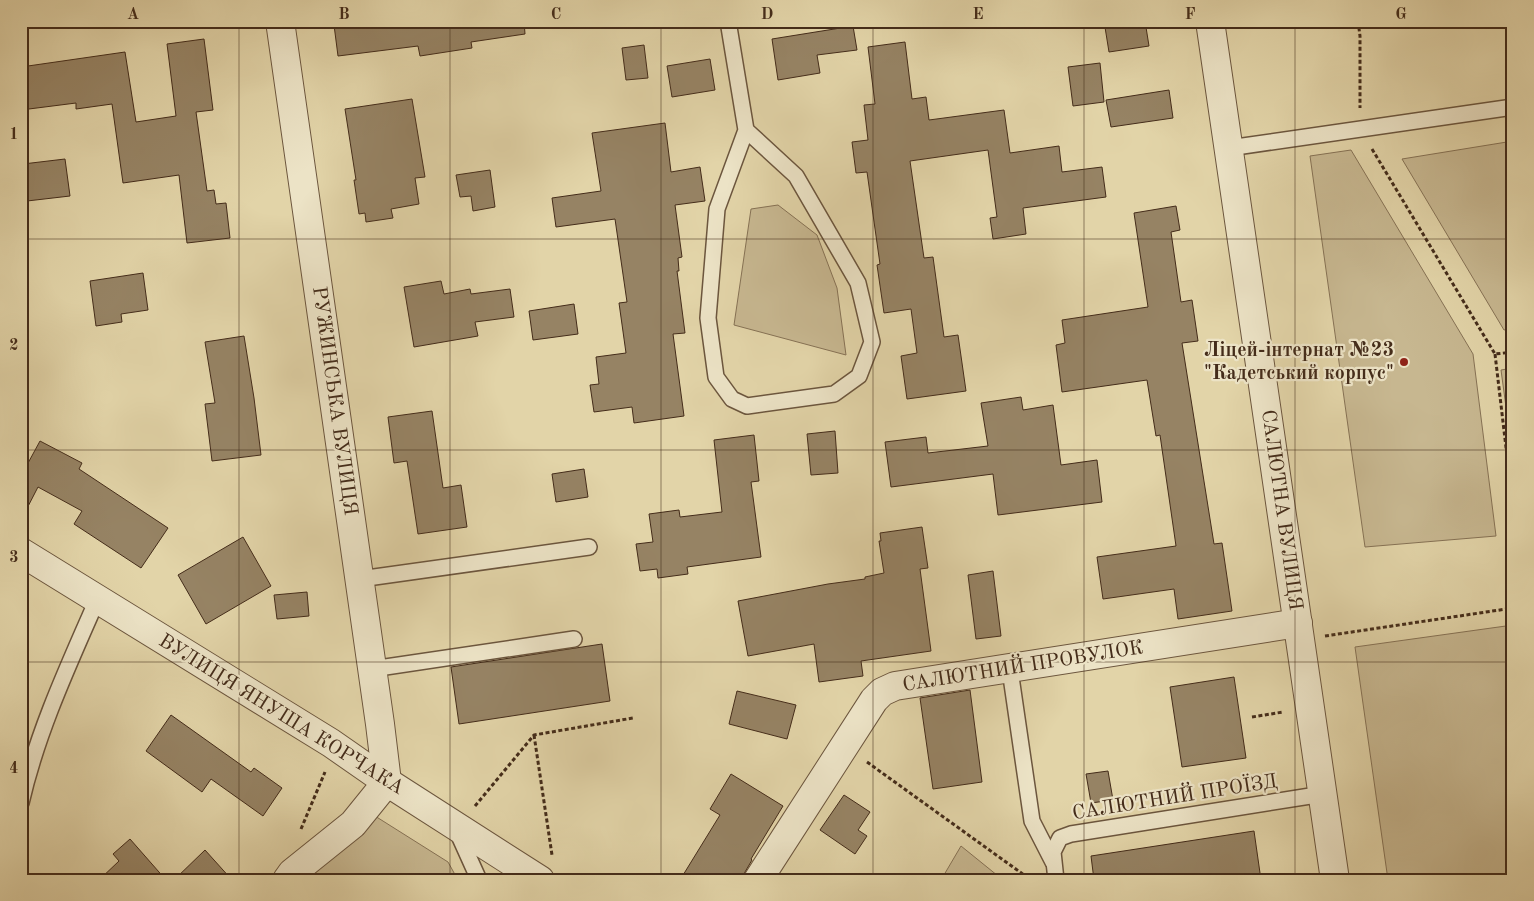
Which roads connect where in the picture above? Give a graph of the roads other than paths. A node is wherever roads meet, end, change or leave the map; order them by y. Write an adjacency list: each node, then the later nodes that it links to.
1 (280, 21): 9 (street, РУЖИНСЬКА ВУЛИЦЯ)
2 (728, 21): 5 (lane)
3 (1210, 21): 6 (street, САЛЮТНА ВУЛИЦЯ)
4 (1513, 107): 6 (lane)
5 (746, 130): 5 (lane)
6 (1229, 148): 11 (street, САЛЮТНА ВУЛИЦЯ)
7 (589, 547): 9 (lane)
8 (21, 552): 10 (street, ВУЛИЦЯ ЯНУША КОРЧАКА)
9 (360, 579): 13 (street, РУЖИНСЬКА ВУЛИЦЯ)
10 (97, 600): 15 (street, ВУЛИЦЯ ЯНУША КОРЧАКА); 17 (lane)
11 (1299, 631): 14 (street, САЛЮТНИЙ ПРОВУЛОК); 16 (street, САЛЮТНА ВУЛИЦЯ)
12 (574, 638): 13 (lane)
13 (372, 669): 15 (street, РУЖИНСЬКА ВУЛИЦЯ)
14 (1010, 670): 19 (lane, САЛЮТНИЙ ПРОЇЗД); 23 (street, САЛЮТНИЙ ПРОВУЛОК)
15 (387, 782): 18 (street, ВУЛИЦЯ ЯНУША КОРЧАКА); 21 (street)
16 (1323, 794): 19 (lane, САЛЮТНИЙ ПРОЇЗД); 25 (street, САЛЮТНА ВУЛИЦЯ)
17 (21, 804)
18 (464, 817): 20 (street, ВУЛИЦЯ ЯНУША КОРЧАКА); 22 (lane)
19 (1053, 862): 24 (lane, САЛЮТНИЙ ПРОЇЗД)
20 (547, 871)
21 (287, 880)
22 (479, 880)
23 (758, 880)
24 (1056, 880)
25 (1335, 880)

